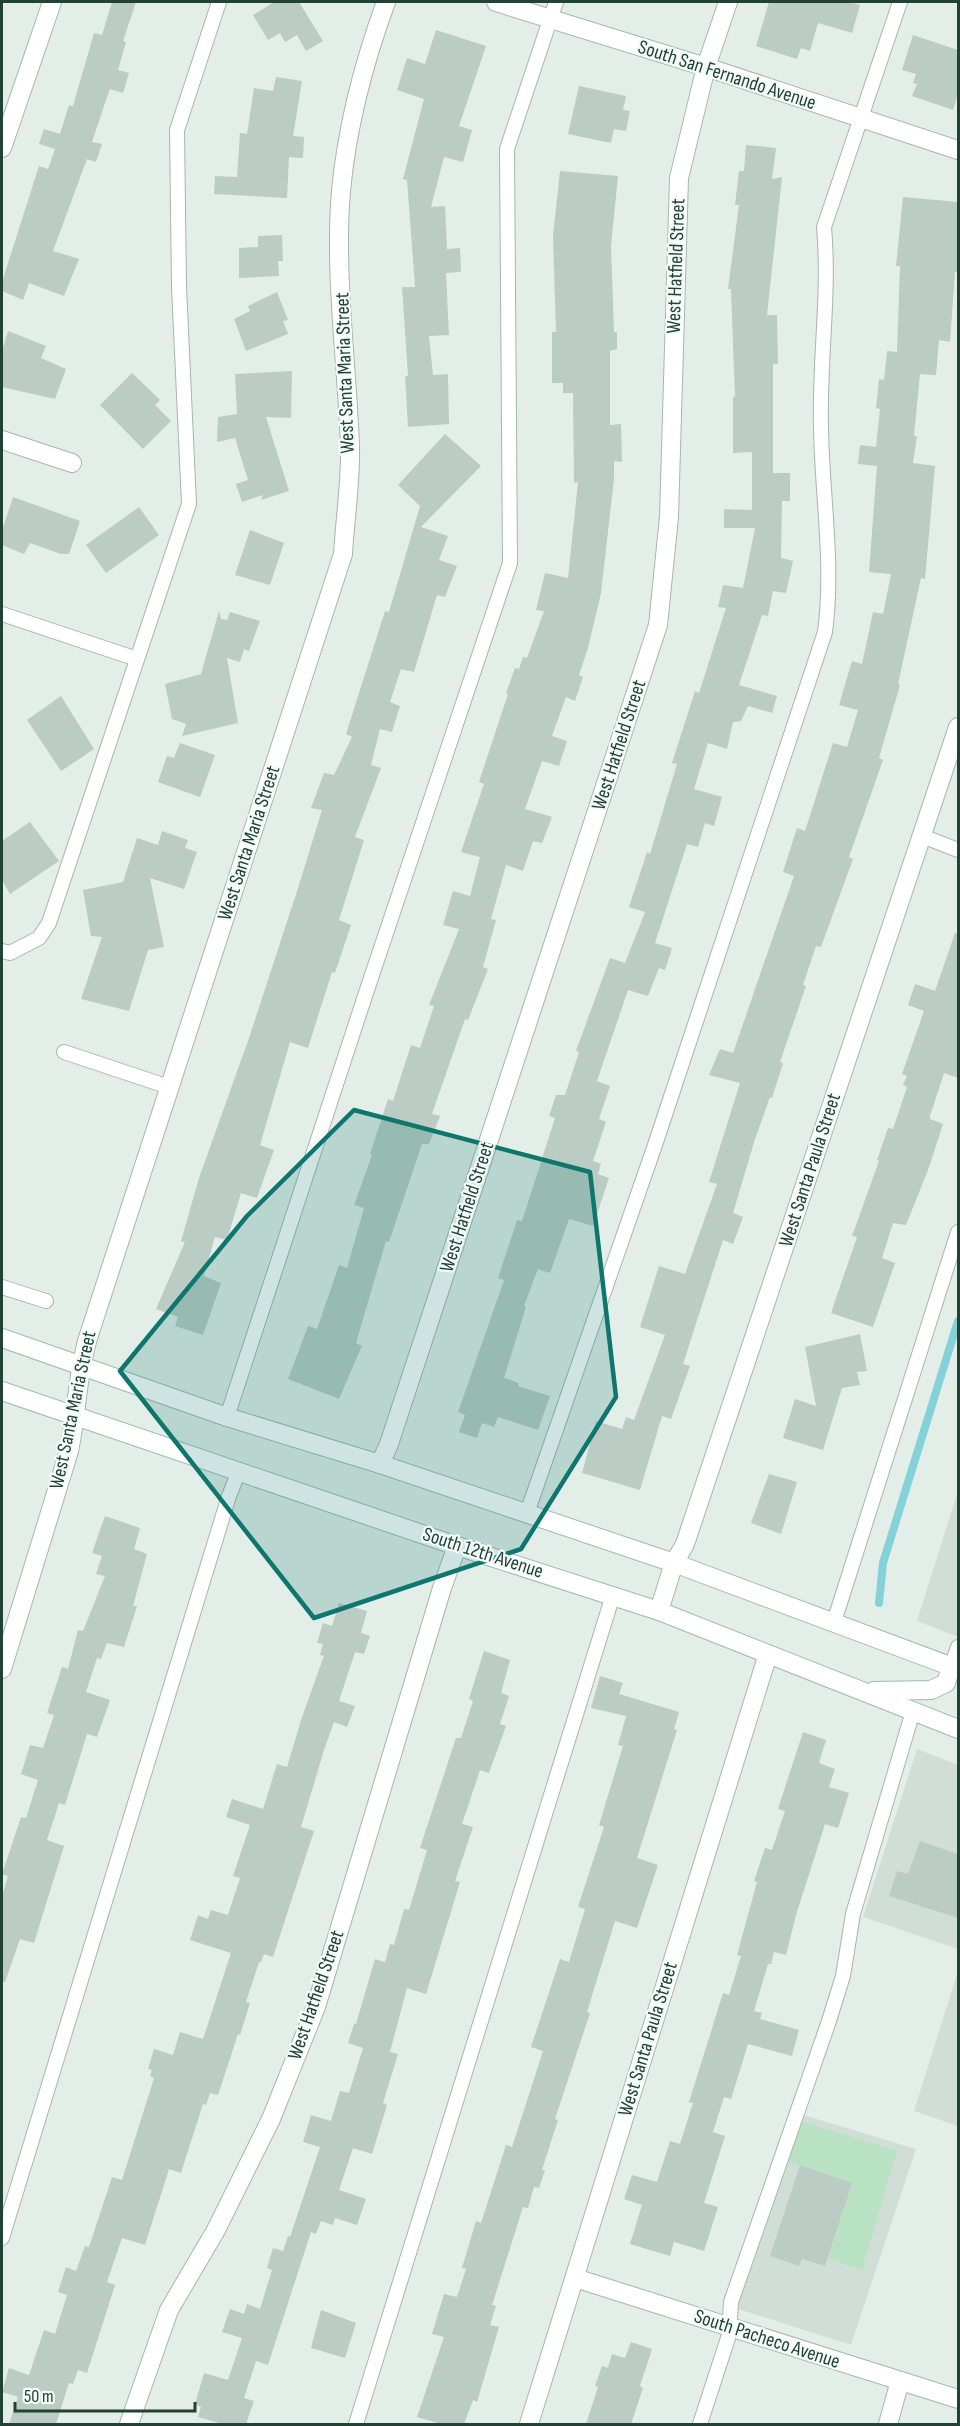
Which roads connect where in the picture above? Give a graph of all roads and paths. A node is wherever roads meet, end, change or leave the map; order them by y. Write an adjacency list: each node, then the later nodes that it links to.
1 (52, 2): 10 (street)
2 (219, 2): 15 (lane)
3 (386, 2): 21 (street, West Santa Maria Street)
4 (496, 2): 7 (street, South San Fernando Avenue)
5 (728, 2): 8 (street, West Hatfield Street)
6 (900, 2): 9 (lane)
7 (554, 10): 8 (street, South San Fernando Avenue); 29 (lane)
8 (706, 67): 9 (street, South San Fernando Avenue); 30 (street, West Hatfield Street)
9 (860, 118): 11 (street, South San Fernando Avenue); 32 (lane)
10 (2, 148)
11 (958, 150)
12 (2, 440): 13 (street)
13 (72, 463)
14 (2, 614): 15 (lane)
15 (137, 659): 19 (lane)
16 (958, 727): 17 (street, West Santa Paula Street)
17 (922, 836): 18 (lane); 34 (street, West Santa Paula Street)
18 (958, 850)
19 (2, 951)
20 (64, 1052): 21 (lane)
21 (169, 1087): 26 (street, West Santa Maria Street)
22 (958, 1232): 37 (lane)
23 (2, 1287): 24 (lane)
24 (46, 1301)
25 (2, 1338): 26 (street)
26 (80, 1364): 28 (street, West Santa Maria Street); 29 (street)
27 (2, 1391): 28 (street, South 12th Avenue)
28 (76, 1416): 31 (street, South 12th Avenue); 40 (street, West Santa Maria Street)
29 (227, 1417): 30 (street)
30 (380, 1464): 32 (street)
31 (239, 1471): 33 (street, South 12th Avenue); 45 (lane)
32 (527, 1513): 34 (street)
33 (458, 1546): 35 (street, South 12th Avenue); 50 (street, West Hatfield Street)
34 (674, 1563): 36 (street, West Santa Paula Street); 37 (street)
35 (613, 1595): 36 (street, South 12th Avenue); 51 (lane)
36 (659, 1611): 39 (street, South 12th Avenue)
37 (834, 1622): 41 (street)
38 (958, 1647): 41 (lane)
39 (768, 1654): 42 (street, South 12th Avenue); 46 (street, West Santa Paula Street)
40 (2, 1668)
41 (955, 1668): 42 (street)
42 (866, 1691): 43 (street, South 12th Avenue)
43 (913, 1711): 44 (street, South 12th Avenue); 47 (lane)
44 (958, 1729)
45 (2, 2238)
46 (574, 2278): 47 (street, South Pacheco Avenue); 52 (street, West Santa Paula Street)
47 (729, 2327): 48 (street, South Pacheco Avenue); 53 (lane)
48 (900, 2381): 49 (street, South Pacheco Avenue); 54 (street)
49 (958, 2399)
50 (129, 2424)
51 (356, 2424)
52 (529, 2424)
53 (700, 2424)
54 (888, 2424)

